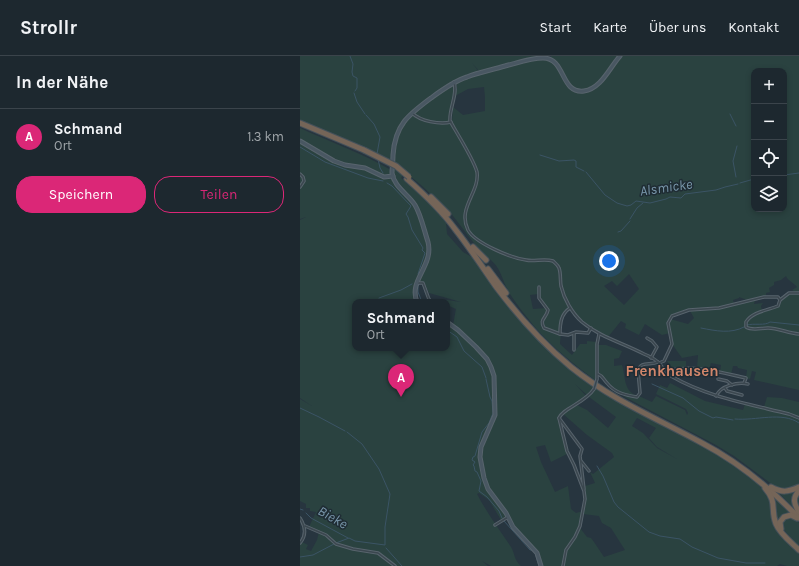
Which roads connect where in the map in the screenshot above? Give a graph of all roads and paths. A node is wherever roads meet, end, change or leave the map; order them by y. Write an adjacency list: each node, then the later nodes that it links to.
1 (620, 56): 2 (street)
2 (549, 57): 3 (street)
3 (454, 82): 4 (street); 5 (street)
4 (411, 113): 5 (street); 11 (street)
5 (451, 122): 28 (street)
6 (300, 123): 9 (highway)
7 (300, 126): 9 (highway)
8 (300, 141): 11 (street)
9 (363, 151): 12 (highway)
10 (300, 174): 13 (street)
11 (393, 176): 20 (street)
12 (408, 178): 14 (highway); 16 (highway)
13 (300, 187)
14 (442, 213): 15 (highway); 19 (highway)
15 (450, 228)
16 (473, 247): 18 (highway); 27 (highway)
17 (466, 250): 19 (highway)
18 (486, 260)
19 (482, 266): 52 (highway)
20 (416, 284): 24 (street); 25 (street)
21 (503, 284): 27 (highway)
22 (539, 287): 32 (street)
23 (799, 293): 26 (street)
24 (417, 299)
25 (429, 299)
26 (780, 300): 34 (street); 38 (street)
27 (512, 301): 53 (highway)
28 (571, 308): 30 (street); 32 (street)
29 (450, 324): 58 (street)
30 (591, 328): 31 (street); 33 (street)
31 (574, 333): 32 (street); 36 (street)
32 (560, 334)
33 (599, 334): 37 (street); 40 (street)
34 (799, 334)
35 (647, 338): 37 (street)
36 (574, 350)
37 (651, 358): 38 (street)
38 (658, 363): 39 (street); 40 (street)
39 (665, 372): 42 (street); 47 (street)
40 (598, 374): 48 (street, bridge)
41 (718, 379): 43 (street)
42 (744, 383): 43 (street); 44 (street)
43 (732, 384): 45 (street)
44 (748, 384)
45 (725, 388): 46 (street); 47 (street)
46 (742, 395)
47 (716, 396): 49 (street)
48 (559, 418): 50 (street); 55 (street)
49 (799, 418)
50 (581, 461): 51 (street); 55 (street)
51 (589, 471)
52 (753, 476): 60 (highway); 63 (highway)
53 (771, 487): 54 (highway); 57 (highway)
54 (799, 487)
55 (584, 491): 68 (street)
56 (799, 491): 57 (highway)
57 (799, 513)
58 (508, 517): 61 (street); 67 (street)
59 (300, 518): 62 (street)
60 (799, 519): 63 (highway)
61 (495, 525)
62 (305, 526): 64 (street); 66 (street)
63 (783, 534): 65 (highway)
64 (300, 544)
65 (799, 550)
66 (395, 566)
67 (541, 566)
68 (563, 566)

